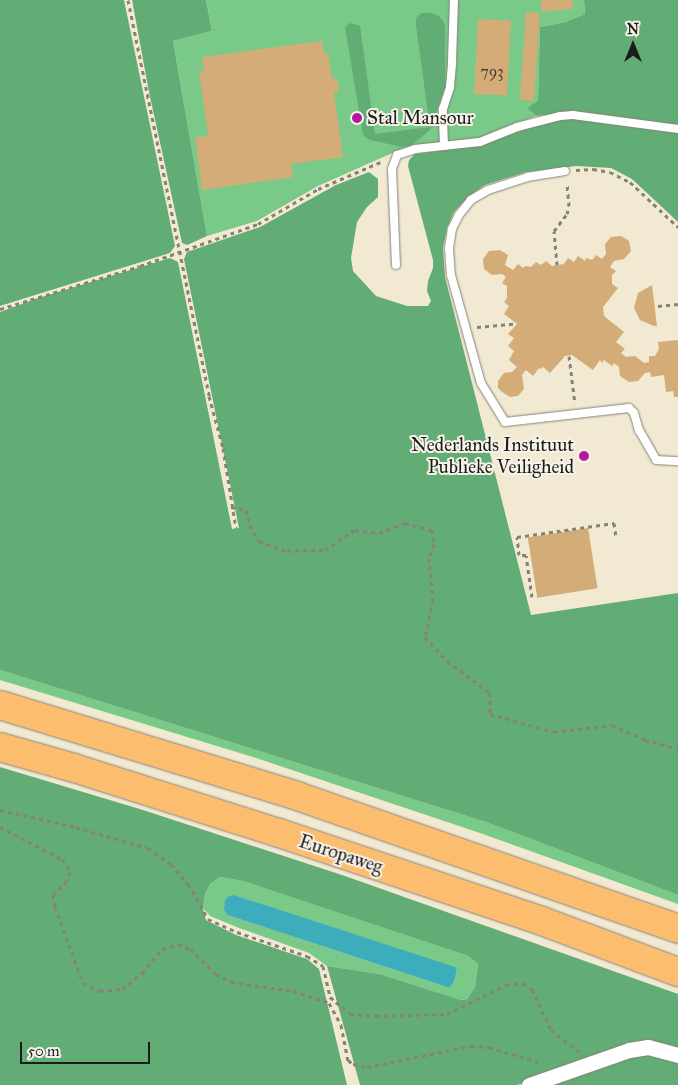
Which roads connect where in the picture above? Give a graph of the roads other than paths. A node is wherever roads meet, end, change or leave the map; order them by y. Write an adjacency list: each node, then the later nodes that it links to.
1 (454, 0): 3 (lane)
2 (678, 129): 3 (lane)
3 (444, 146): 5 (lane)
4 (565, 171): 6 (lane)
5 (396, 265)
6 (678, 461)
7 (0, 705): 9 (highway)
8 (0, 747): 10 (highway, Europaweg)
9 (678, 929)
10 (678, 972)
11 (678, 1055): 12 (street)
12 (529, 1085)

